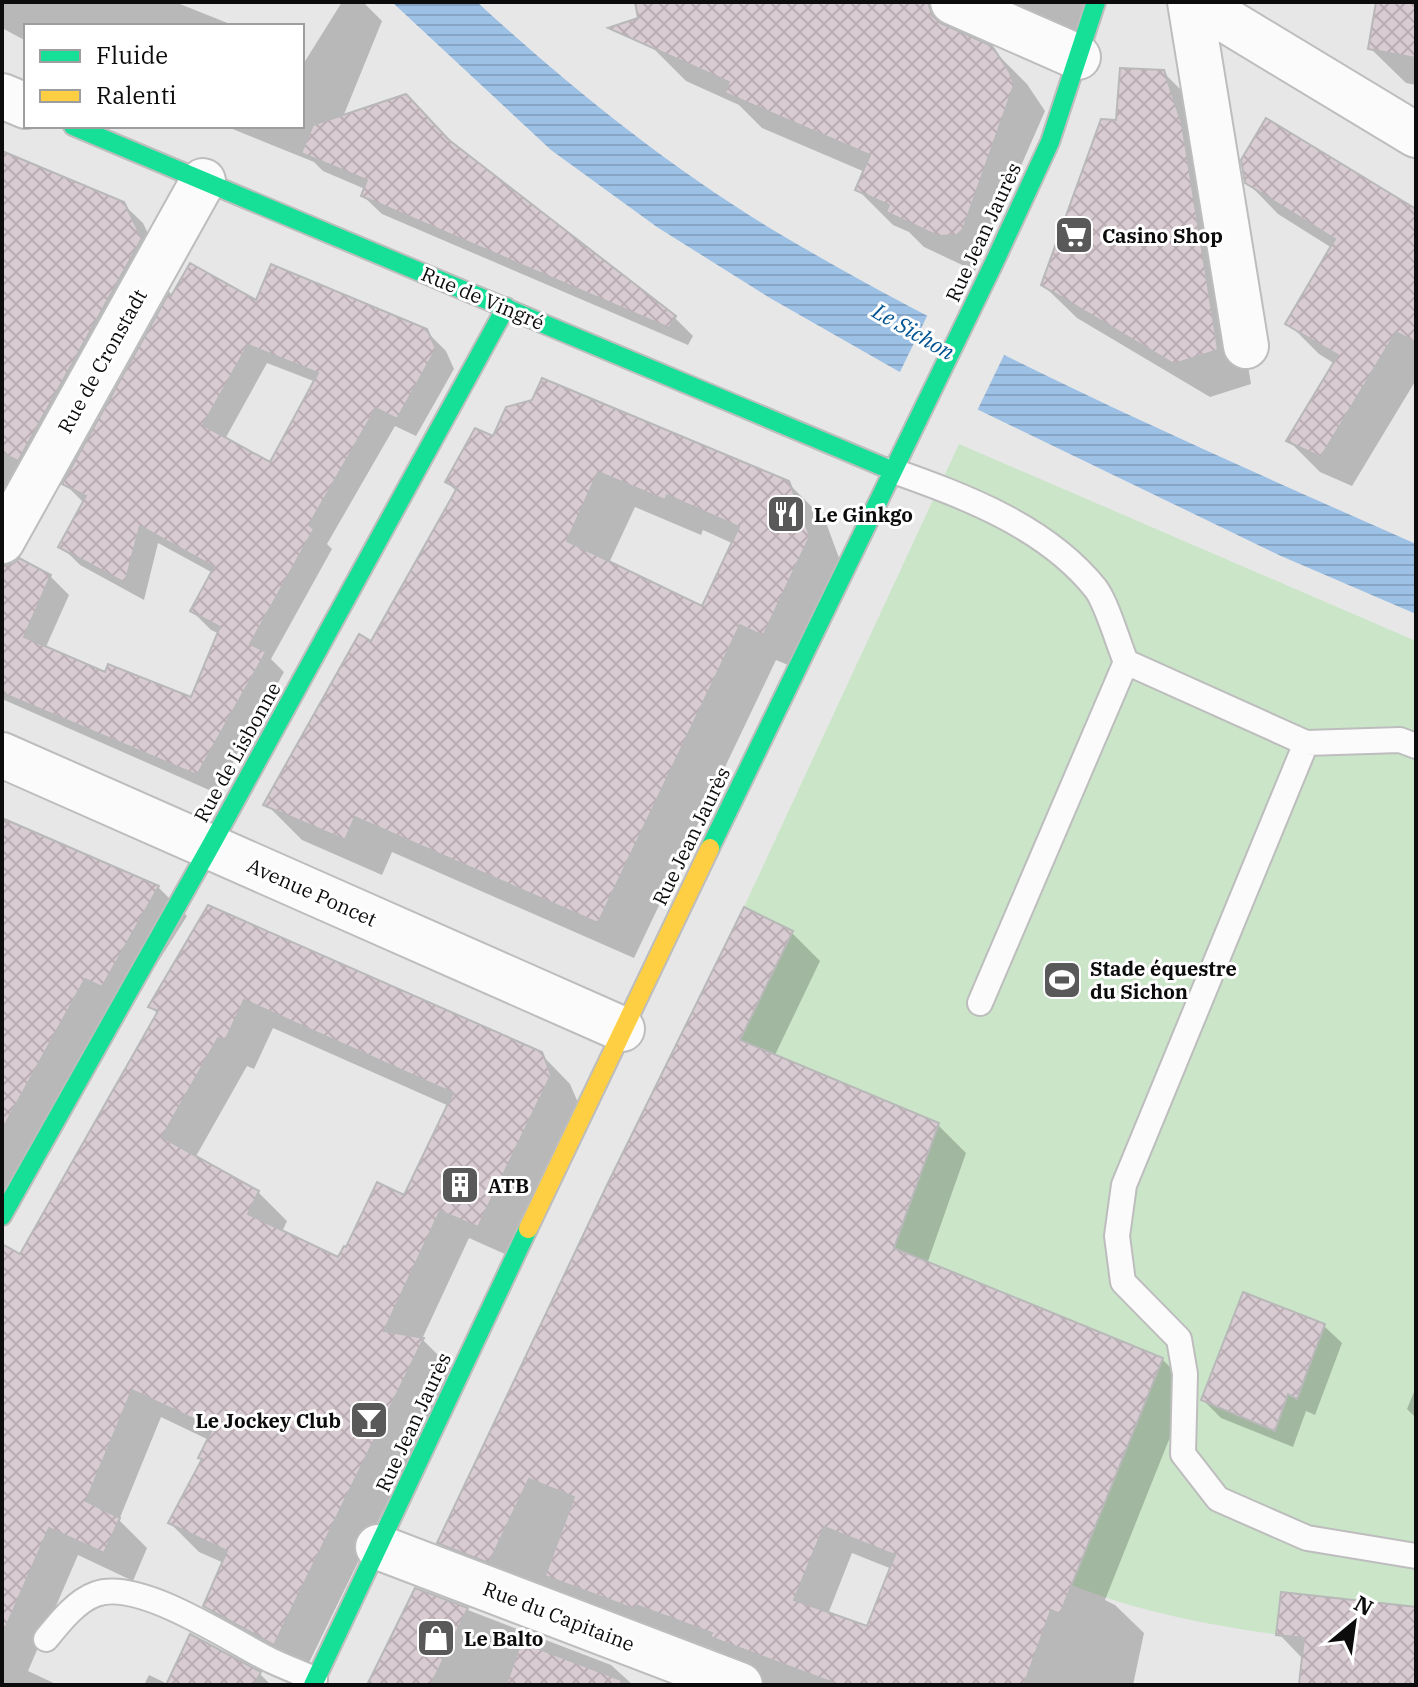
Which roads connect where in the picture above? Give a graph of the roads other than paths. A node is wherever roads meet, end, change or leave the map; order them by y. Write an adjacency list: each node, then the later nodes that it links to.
1 (953, 2): 4 (street)
2 (1096, 2): 4 (street, Rue Jean Jaurès)
3 (1193, 2): 8 (street); 11 (street)
4 (1078, 57): 12 (street, Rue Jean Jaurès)
5 (2, 96): 6 (street)
6 (24, 105)
7 (78, 128): 9 (street, Rue de Vingré)
8 (1416, 135)
9 (203, 181): 10 (street, Rue de Vingré); 13 (street, Rue de Cronstadt)
10 (506, 307): 12 (street, Rue de Vingré); 18 (street, Rue de Lisbonne)
11 (1246, 346)
12 (891, 470): 14 (lane); 20 (street, Rue Jean Jaurès)
13 (2, 541)
14 (1126, 662): 15 (lane); 19 (lane)
15 (1306, 743): 16 (lane); 23 (lane)
16 (1416, 746)
17 (2, 755): 18 (street, Avenue Poncet)
18 (210, 847): 20 (street, Avenue Poncet); 21 (street, Rue de Lisbonne)
19 (980, 1003)
20 (622, 1029): 22 (street, Rue Jean Jaurès)
21 (2, 1216)
22 (378, 1547): 25 (street, Rue Jean Jaurès); 26 (street, Rue du Capitaine)
23 (1416, 1556)
24 (46, 1639): 25 (lane)
25 (314, 1682)
26 (740, 1685)

